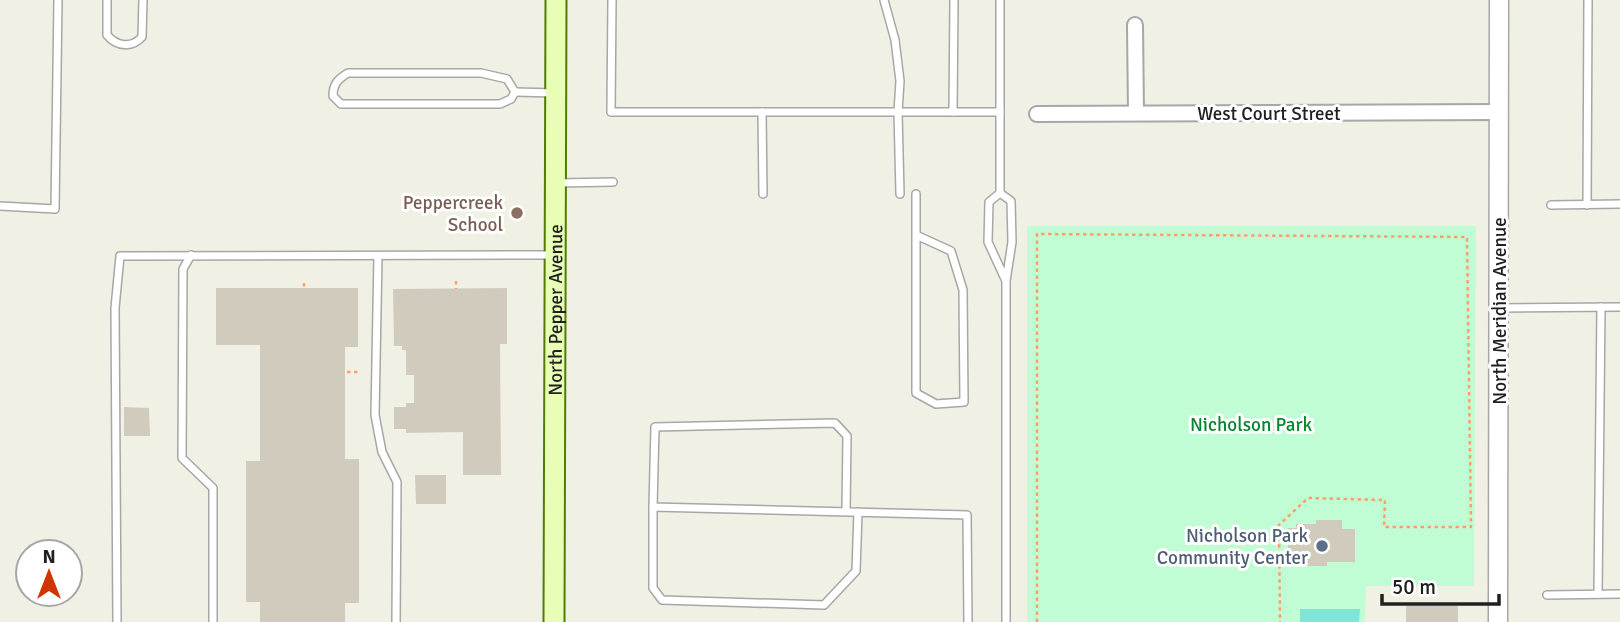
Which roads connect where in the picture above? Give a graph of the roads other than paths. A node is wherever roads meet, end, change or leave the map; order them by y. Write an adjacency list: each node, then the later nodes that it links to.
1 (58, 0): 30 (lane)
2 (107, 0): 3 (lane)
3 (143, 0)
4 (556, 0): 13 (main road, North Pepper Avenue)
5 (612, 0): 14 (lane)
6 (884, 0): 15 (lane)
7 (954, 0): 16 (lane)
8 (1000, 0): 17 (lane)
9 (1499, 0): 18 (street, North Meridian Avenue)
10 (1588, 0): 29 (lane)
11 (1135, 25): 19 (street)
12 (515, 92): 12 (lane); 13 (lane)
13 (556, 93): 21 (main road, North Pepper Avenue)
14 (762, 112): 15 (lane); 24 (lane)
15 (898, 112): 16 (lane); 25 (lane)
16 (953, 112): 17 (lane)
17 (1000, 112): 23 (lane)
18 (1500, 112): 19 (street, West Court Street); 38 (street, North Meridian Avenue)
19 (1136, 113): 20 (street, West Court Street)
20 (1037, 114)
21 (556, 183): 22 (lane); 33 (main road, North Pepper Avenue)
22 (613, 183)
23 (1000, 193): 35 (lane); 35 (lane)
24 (763, 194)
25 (900, 194)
26 (916, 194): 31 (lane)
27 (1620, 204): 29 (lane)
28 (1551, 205): 29 (lane)
29 (1587, 205)
30 (0, 206)
31 (916, 235): 31 (lane)
32 (191, 255): 34 (lane); 45 (lane); 46 (lane)
33 (555, 255): 34 (lane); 48 (main road, North Pepper Avenue)
34 (378, 256): 47 (lane)
35 (1006, 281): 50 (lane)
36 (1601, 307): 37 (lane); 38 (lane); 42 (lane)
37 (1620, 307)
38 (1499, 308): 51 (street, North Meridian Avenue)
39 (653, 507): 40 (lane); 40 (lane); 41 (lane)
40 (846, 512): 41 (lane)
41 (858, 512): 49 (lane)
42 (1598, 594): 43 (lane); 44 (lane)
43 (1620, 594)
44 (1547, 595)
45 (117, 622)
46 (213, 622)
47 (396, 622)
48 (554, 622)
49 (968, 622)
50 (1006, 622)
51 (1498, 622)

